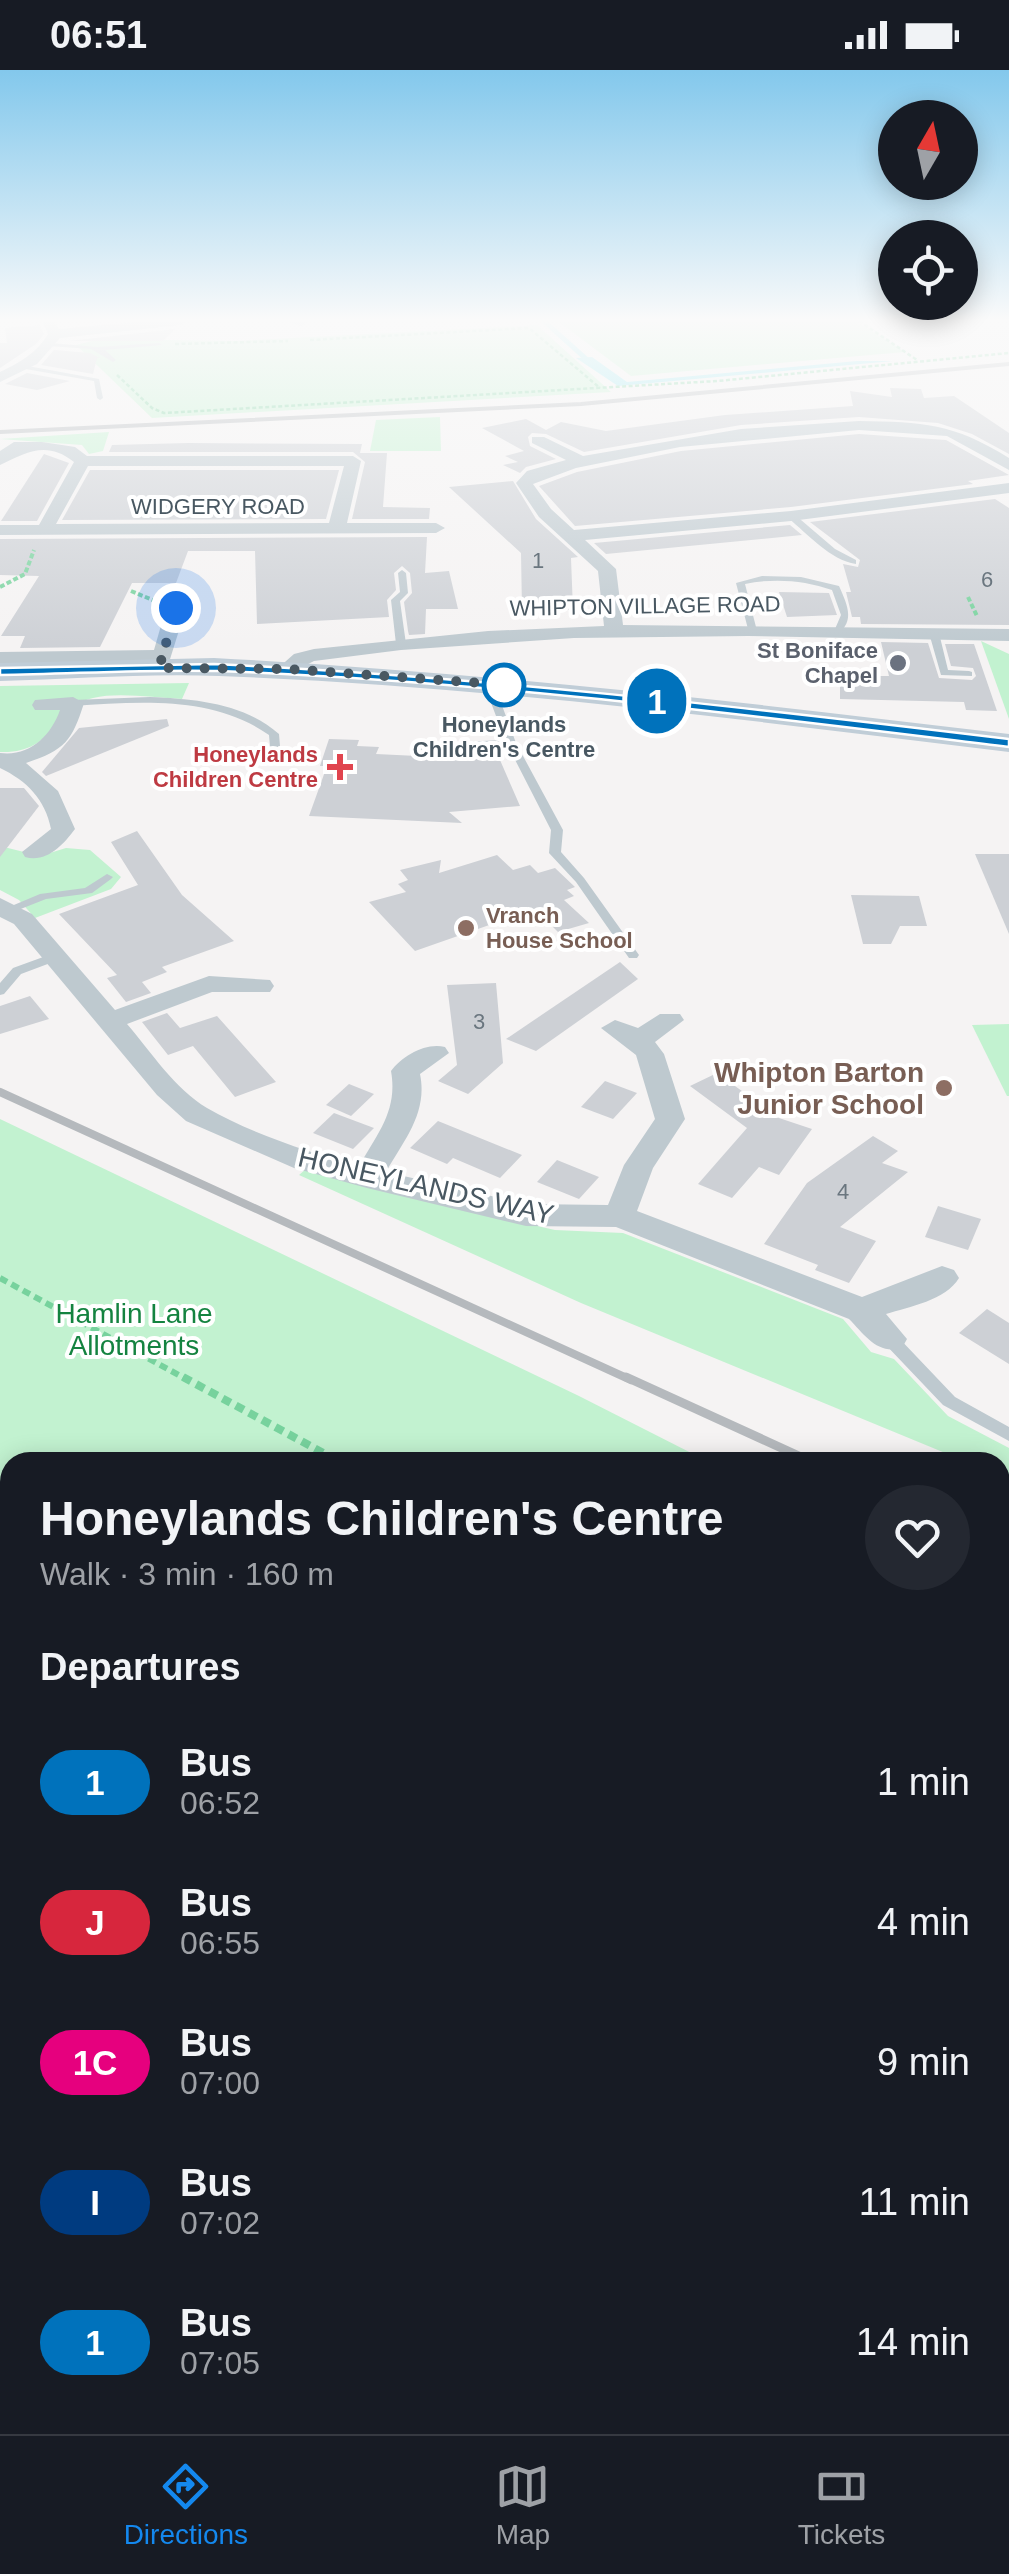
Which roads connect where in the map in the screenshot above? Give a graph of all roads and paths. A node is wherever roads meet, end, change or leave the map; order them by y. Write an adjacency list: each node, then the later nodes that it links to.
1 (799, 431): 7 (street)
2 (939, 431): 8 (street)
3 (538, 440): 7 (street)
4 (8, 443): 5 (street); 6 (street)
5 (0, 460)
6 (83, 461): 11 (street); 13 (street)
7 (582, 462): 15 (street)
8 (1009, 465)
9 (1009, 488): 10 (street)
10 (790, 516): 15 (street); 17 (lane)
11 (336, 528): 12 (street, WIDGERY ROAD); 13 (street, WIDGERY ROAD)
12 (436, 528)
13 (45, 529): 14 (street, WIDGERY ROAD)
14 (0, 530)
15 (567, 536): 23 (street)
16 (36, 547): 19 (path)
17 (852, 562)
18 (402, 572): 27 (lane)
19 (0, 586)
20 (131, 590): 21 (path)
21 (166, 605): 29 (street)
22 (751, 628): 23 (street, WHIPTON VILLAGE ROAD); 24 (street, WHIPTON VILLAGE ROAD); 24 (lane)
23 (614, 629): 27 (street, WHIPTON VILLAGE ROAD)
24 (840, 630): 25 (street, WHIPTON VILLAGE ROAD)
25 (934, 633): 26 (street, WHIPTON VILLAGE ROAD); 32 (lane)
26 (1009, 635)
27 (401, 644): 30 (street, WHIPTON VILLAGE ROAD)
28 (0, 658): 29 (street)
29 (162, 662): 30 (main road); 31 (main road)
30 (287, 669): 33 (main road)
31 (0, 672)
32 (969, 674)
33 (488, 684): 36 (main road); 37 (lane)
34 (73, 703): 35 (street); 39 (lane); 40 (street)
35 (43, 705)
36 (1009, 743)
37 (511, 744): 38 (lane); 45 (lane)
38 (415, 747)
39 (276, 758)
40 (4, 761): 41 (street)
41 (34, 852)
42 (107, 878): 43 (lane, HONEYLANDS WAY)
43 (4, 908): 44 (street, HONEYLANDS WAY)
44 (57, 956): 47 (lane); 48 (street, HONEYLANDS WAY)
45 (633, 956)
46 (260, 986): 48 (street)
47 (0, 991)
48 (110, 1020): 51 (street, HONEYLANDS WAY)
49 (670, 1020): 52 (street)
50 (435, 1052): 51 (street)
51 (367, 1178): 52 (street, HONEYLANDS WAY)
52 (619, 1216): 55 (street)
53 (0, 1278): 58 (path)
54 (942, 1278): 55 (street)
55 (861, 1310): 56 (street)
56 (890, 1339): 57 (lane)
57 (1009, 1435)
58 (322, 1452)

